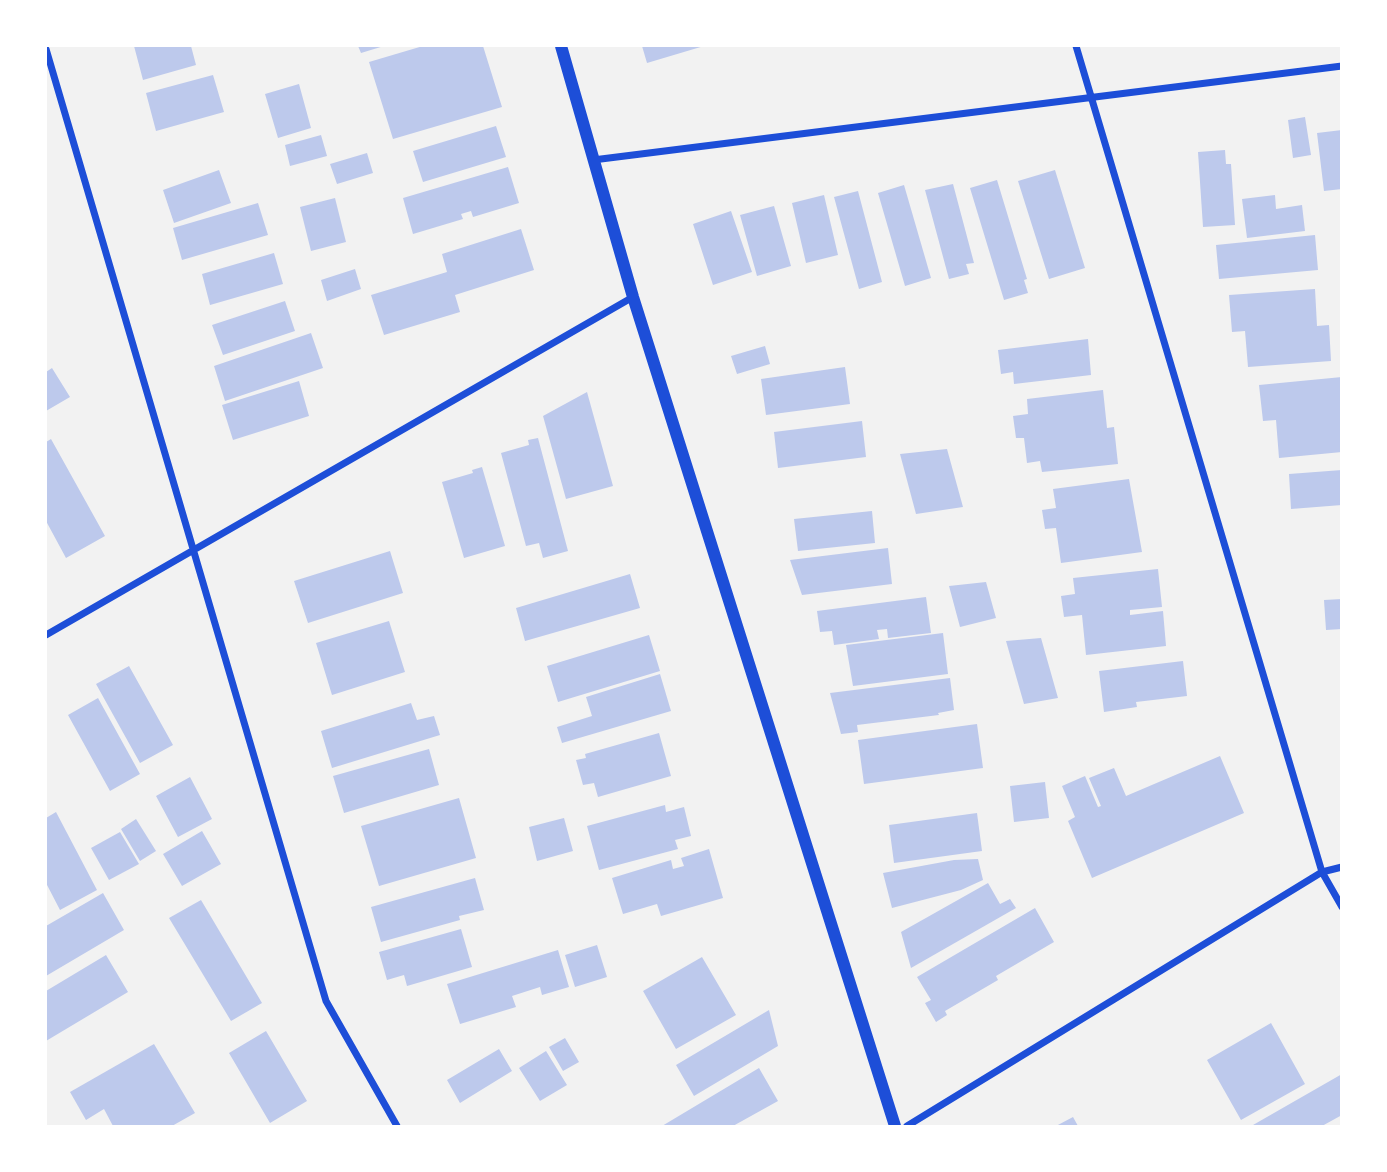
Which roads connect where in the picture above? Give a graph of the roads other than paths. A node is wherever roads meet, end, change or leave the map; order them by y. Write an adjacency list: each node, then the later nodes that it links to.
1 (561, 46): 6 (street)
2 (1076, 46): 5 (street)
3 (46, 50): 8 (street)
4 (1342, 66): 5 (street)
5 (1090, 97): 6 (street); 11 (street)
6 (593, 160): 7 (street)
7 (633, 297): 8 (street); 14 (street)
8 (193, 550): 9 (street); 13 (street)
9 (46, 635)
10 (1342, 867): 11 (street)
11 (1322, 872): 12 (street); 15 (street)
12 (1342, 907)
13 (397, 1126)
14 (895, 1126)
15 (907, 1126)

